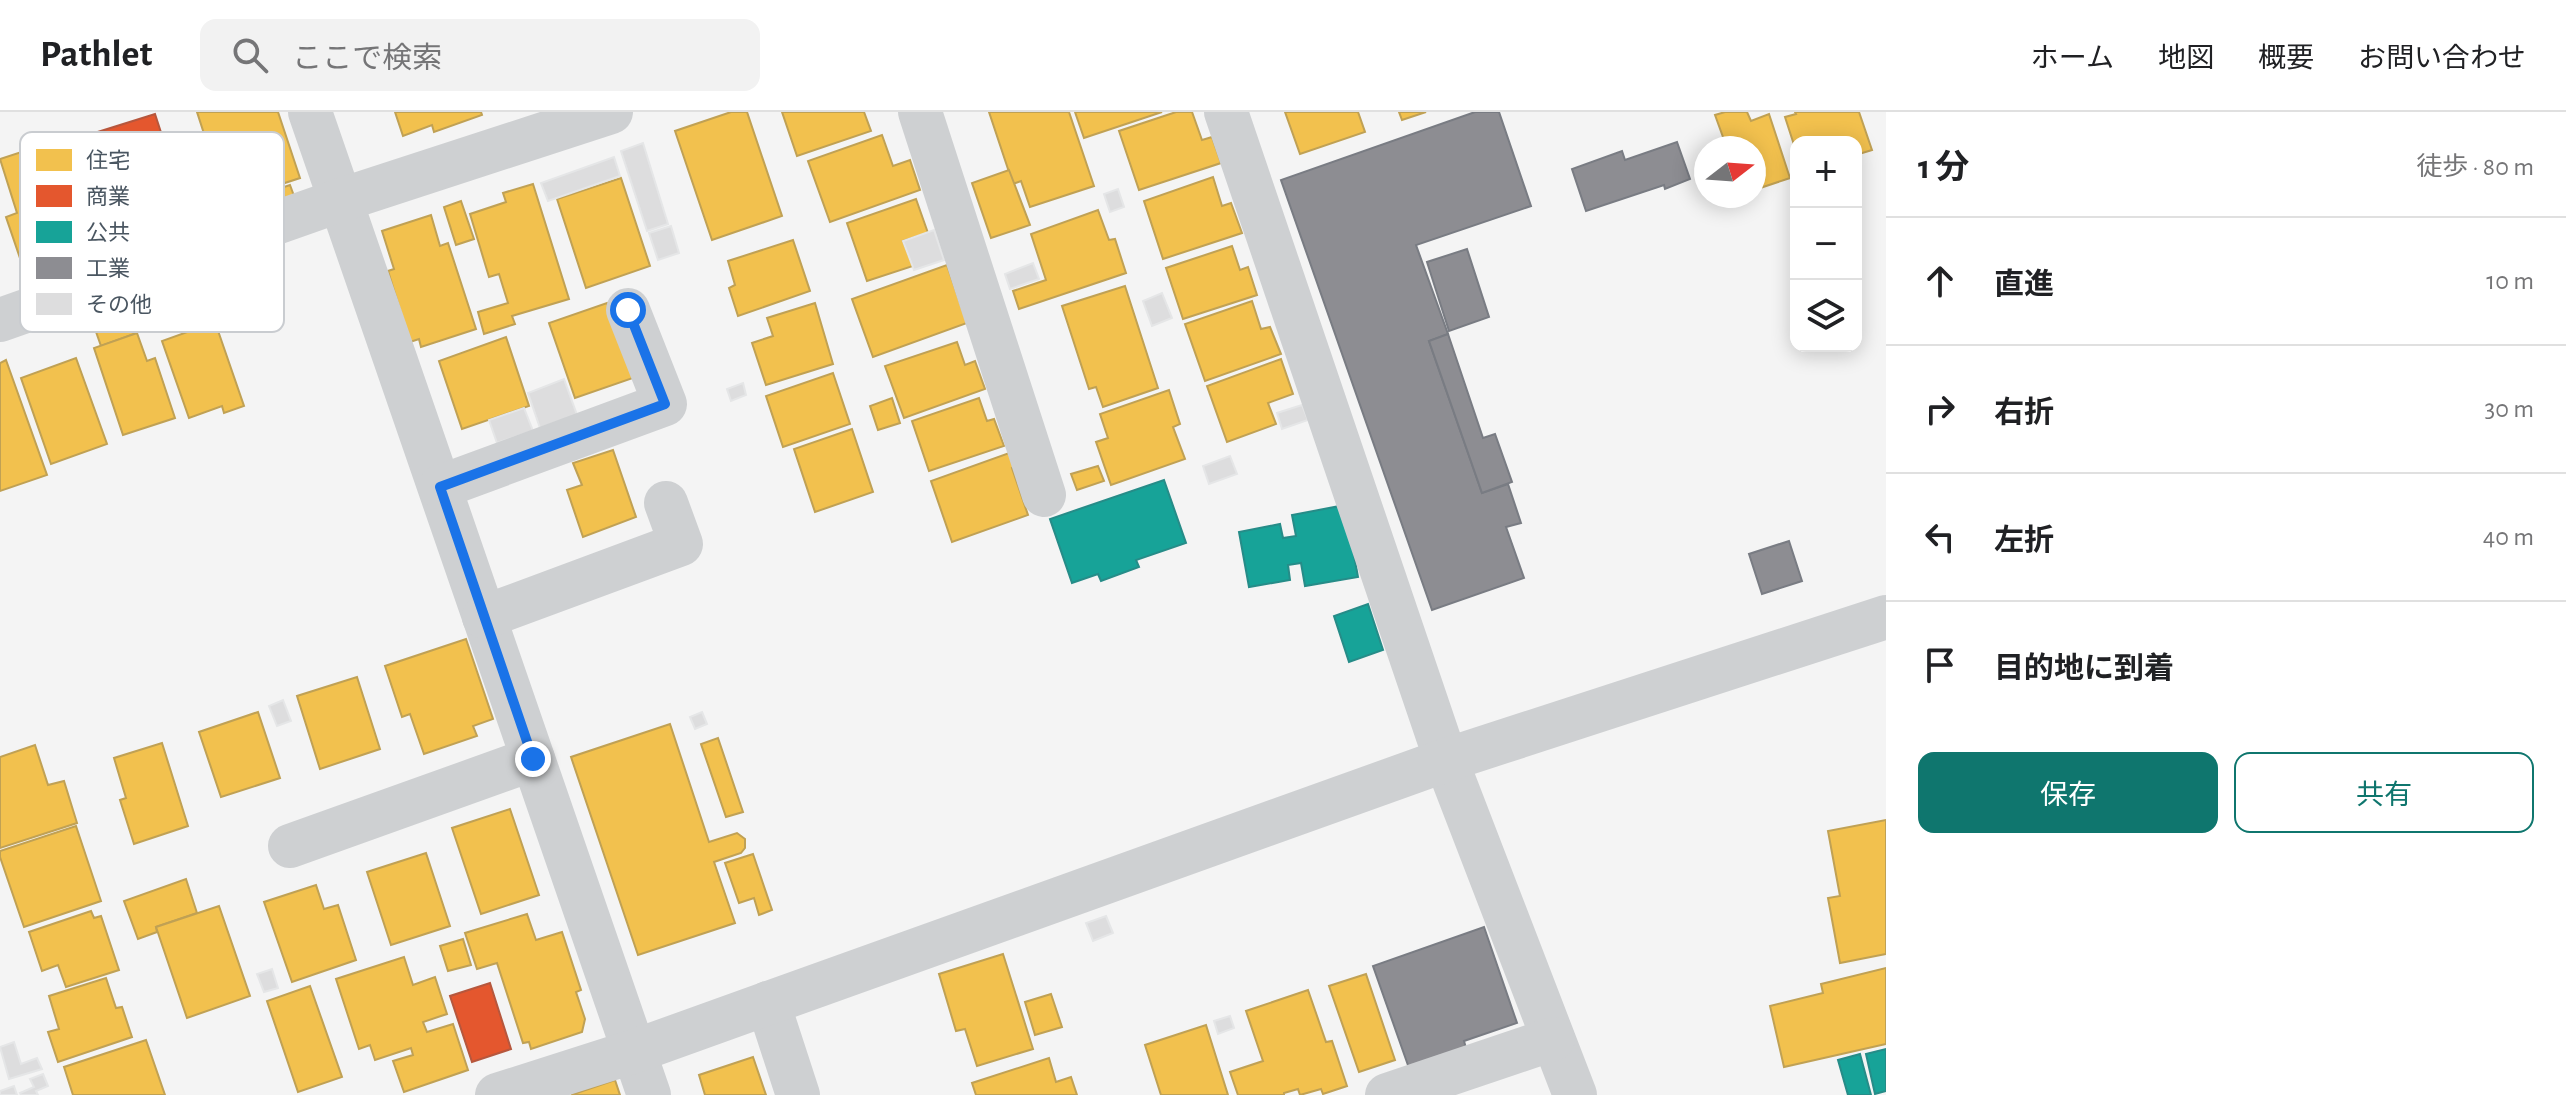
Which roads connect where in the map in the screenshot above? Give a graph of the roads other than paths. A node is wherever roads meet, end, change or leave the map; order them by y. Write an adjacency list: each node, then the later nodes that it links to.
1 (310, 112): 5 (street)
2 (611, 112): 5 (street)
3 (920, 112): 11 (street)
4 (1226, 112): 16 (street)
5 (341, 200): 6 (street); 10 (street)
6 (284, 220)
7 (628, 310): 10 (street)
8 (20, 313): 9 (street)
9 (0, 320)
10 (440, 487): 13 (street)
11 (1044, 495)
12 (666, 503): 13 (street)
13 (484, 617): 15 (street)
14 (1886, 617): 16 (street)
15 (533, 759): 17 (street); 20 (street)
16 (1446, 760): 18 (street); 19 (street)
17 (290, 846)
18 (768, 1003): 20 (street); 23 (street)
19 (1553, 1039): 24 (street); 25 (street)
20 (635, 1051): 21 (street); 22 (street)
21 (497, 1095)
22 (649, 1095)
23 (798, 1095)
24 (1387, 1095)
25 (1575, 1095)

